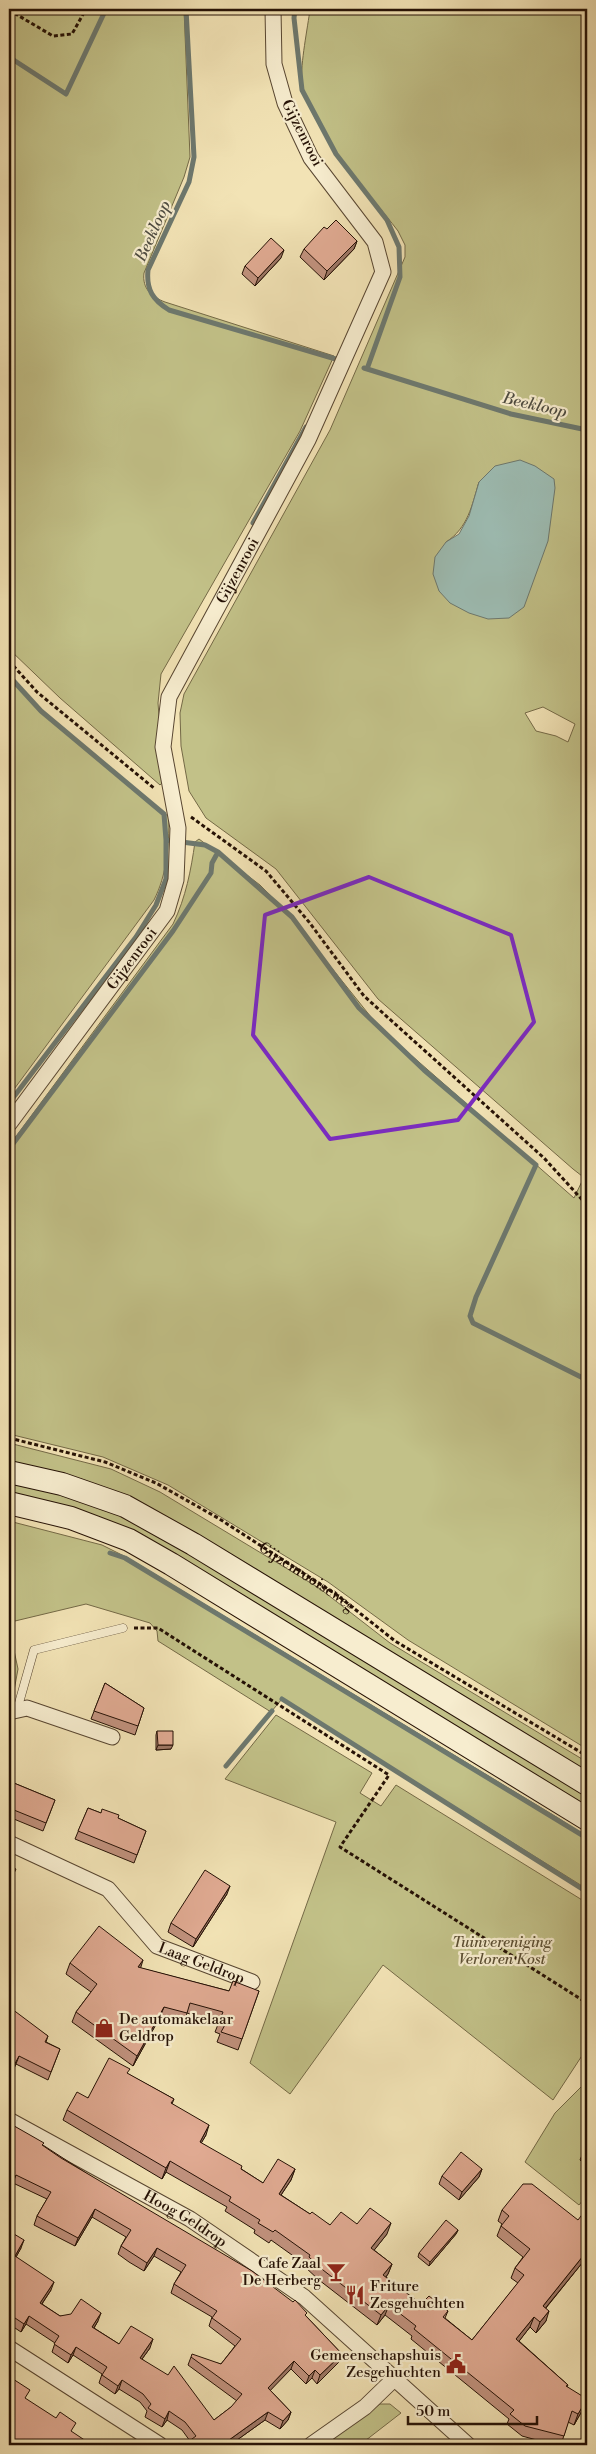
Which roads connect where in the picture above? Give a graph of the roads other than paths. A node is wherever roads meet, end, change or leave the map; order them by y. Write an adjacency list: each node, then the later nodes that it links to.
1 (273, 9): 2 (street, Gijzenrooi)
2 (9, 1124)
3 (9, 1472): 8 (main road, Gijzenrooiseweg)
4 (9, 1503): 9 (main road)
5 (124, 1628): 6 (lane)
6 (13, 1711): 7 (street)
7 (112, 1737)
8 (587, 1784)
9 (587, 1819)
10 (9, 1843): 11 (street, Laag Geldrop)
11 (252, 1982)
12 (9, 2120): 14 (street, Hoog Geldrop)
13 (9, 2348): 15 (street)
14 (394, 2379): 16 (street); 17 (street, Hoog Geldrop)
15 (160, 2445)
16 (311, 2445)
17 (468, 2445)

